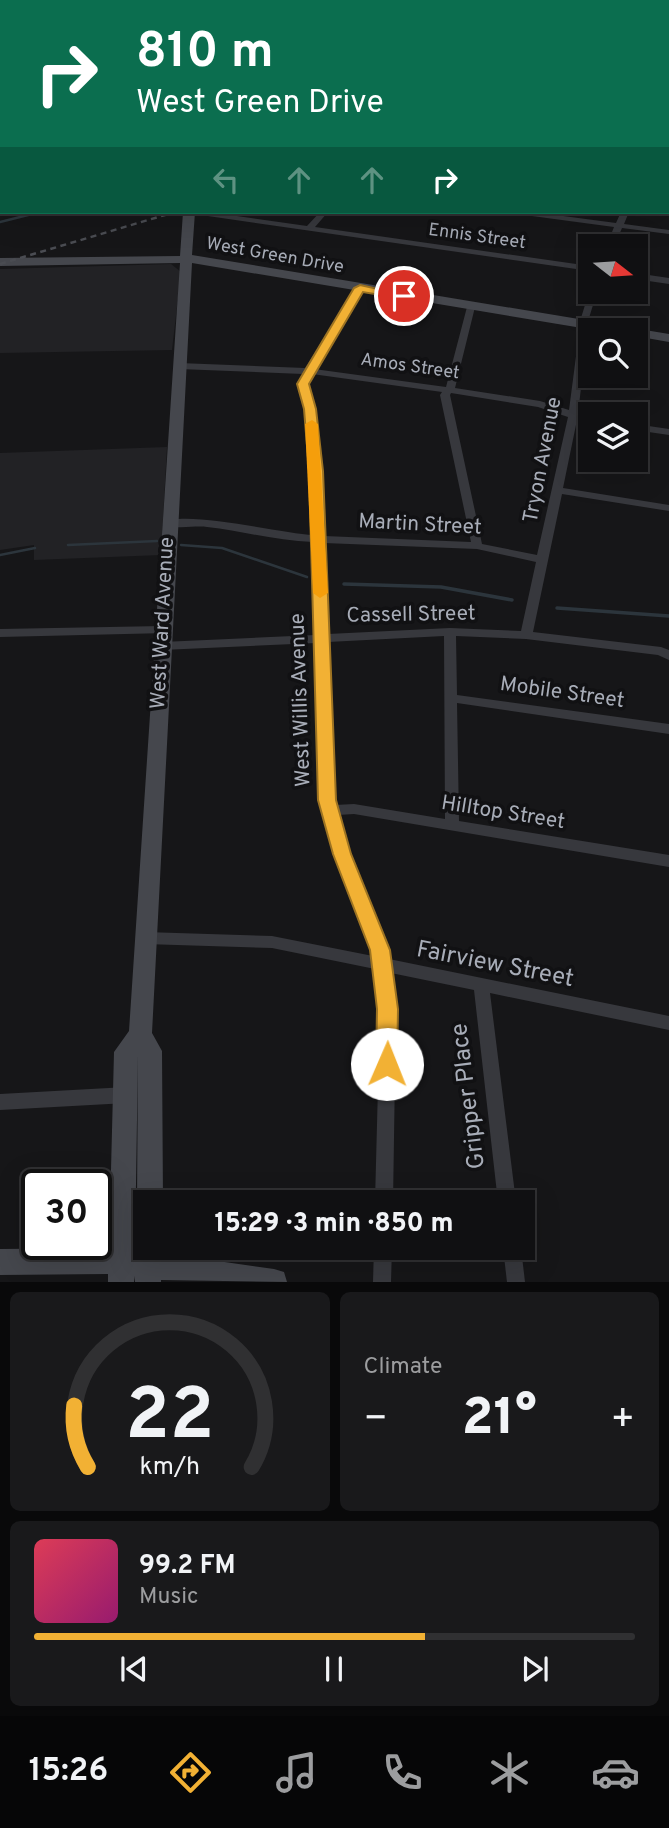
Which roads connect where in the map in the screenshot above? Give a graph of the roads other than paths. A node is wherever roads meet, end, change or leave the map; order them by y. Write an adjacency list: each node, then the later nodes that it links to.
1 (191, 214): 10 (street, West Ward Avenue)
2 (206, 214): 7 (street, Ennis Street)
3 (322, 214): 7 (street)
4 (532, 214): 6 (street)
5 (624, 214): 6 (street)
6 (619, 226): 8 (street); 9 (street)
7 (310, 228): 12 (street, Ennis Street)
8 (669, 232)
9 (616, 234)
10 (188, 258): 11 (street, West Green Drive); 15 (street, West Green Drive); 20 (street, West Ward Avenue)
11 (0, 262)
12 (578, 267)
13 (648, 278): 14 (street)
14 (669, 281)
15 (360, 288): 16 (street, West Green Drive); 21 (street, West Willis Avenue)
16 (471, 307): 17 (street, West Green Drive); 23 (street)
17 (578, 324)
18 (648, 334): 19 (street)
19 (669, 338)
20 (179, 366): 21 (street, Amos Street); 30 (street, West Ward Avenue)
21 (308, 371): 23 (street, Amos Street); 31 (street, West Willis Avenue)
22 (578, 374): 24 (street, Tryon Avenue)
23 (448, 390): 24 (street, Amos Street); 32 (street)
24 (573, 415): 25 (street, Amos Street); 28 (street, Tryon Avenue)
25 (578, 417)
26 (648, 430): 27 (street)
27 (669, 432)
28 (558, 490): 29 (street); 33 (street, Tryon Avenue)
29 (669, 508)
30 (169, 523): 31 (street, Martin Street); 38 (street, West Ward Avenue)
31 (318, 539): 32 (street, Martin Street); 37 (street, West Willis Avenue)
32 (477, 546): 33 (street, Martin Street)
33 (542, 560): 36 (street, Tryon Avenue)
34 (450, 632): 36 (street, Cassell Street); 37 (street, Cassell Street); 40 (street)
35 (0, 633): 38 (street, Cassell Street)
36 (526, 635): 39 (street, Cassell Street)
37 (322, 636): 38 (street, Cassell Street); 42 (street, West Willis Avenue)
38 (162, 638): 45 (street, West Ward Avenue)
39 (666, 652)
40 (450, 698): 41 (street, Mobile Street); 43 (street)
41 (669, 730)
42 (329, 810): 43 (street, Hilltop Street); 46 (street, West Willis Avenue)
43 (452, 826): 44 (street, Hilltop Street)
44 (669, 861)
45 (145, 938): 46 (street, Fairview Street); 49 (street, West Ward Avenue)
46 (382, 965): 47 (street, Fairview Street); 53 (street, West Willis Avenue)
47 (481, 984): 48 (street, Fairview Street); 54 (street, Gripper Place)
48 (669, 1023)
49 (141, 1034): 50 (street, West Ward Avenue); 52 (street, West Ward Avenue)
50 (127, 1095): 51 (street); 58 (street, West Ward Avenue)
51 (0, 1102)
52 (150, 1190)
53 (384, 1190)
54 (506, 1190)
55 (383, 1260): 60 (street)
56 (513, 1260): 61 (street)
57 (0, 1262): 58 (street)
58 (138, 1267): 59 (street)
59 (274, 1282)
60 (382, 1282)
61 (516, 1282)

